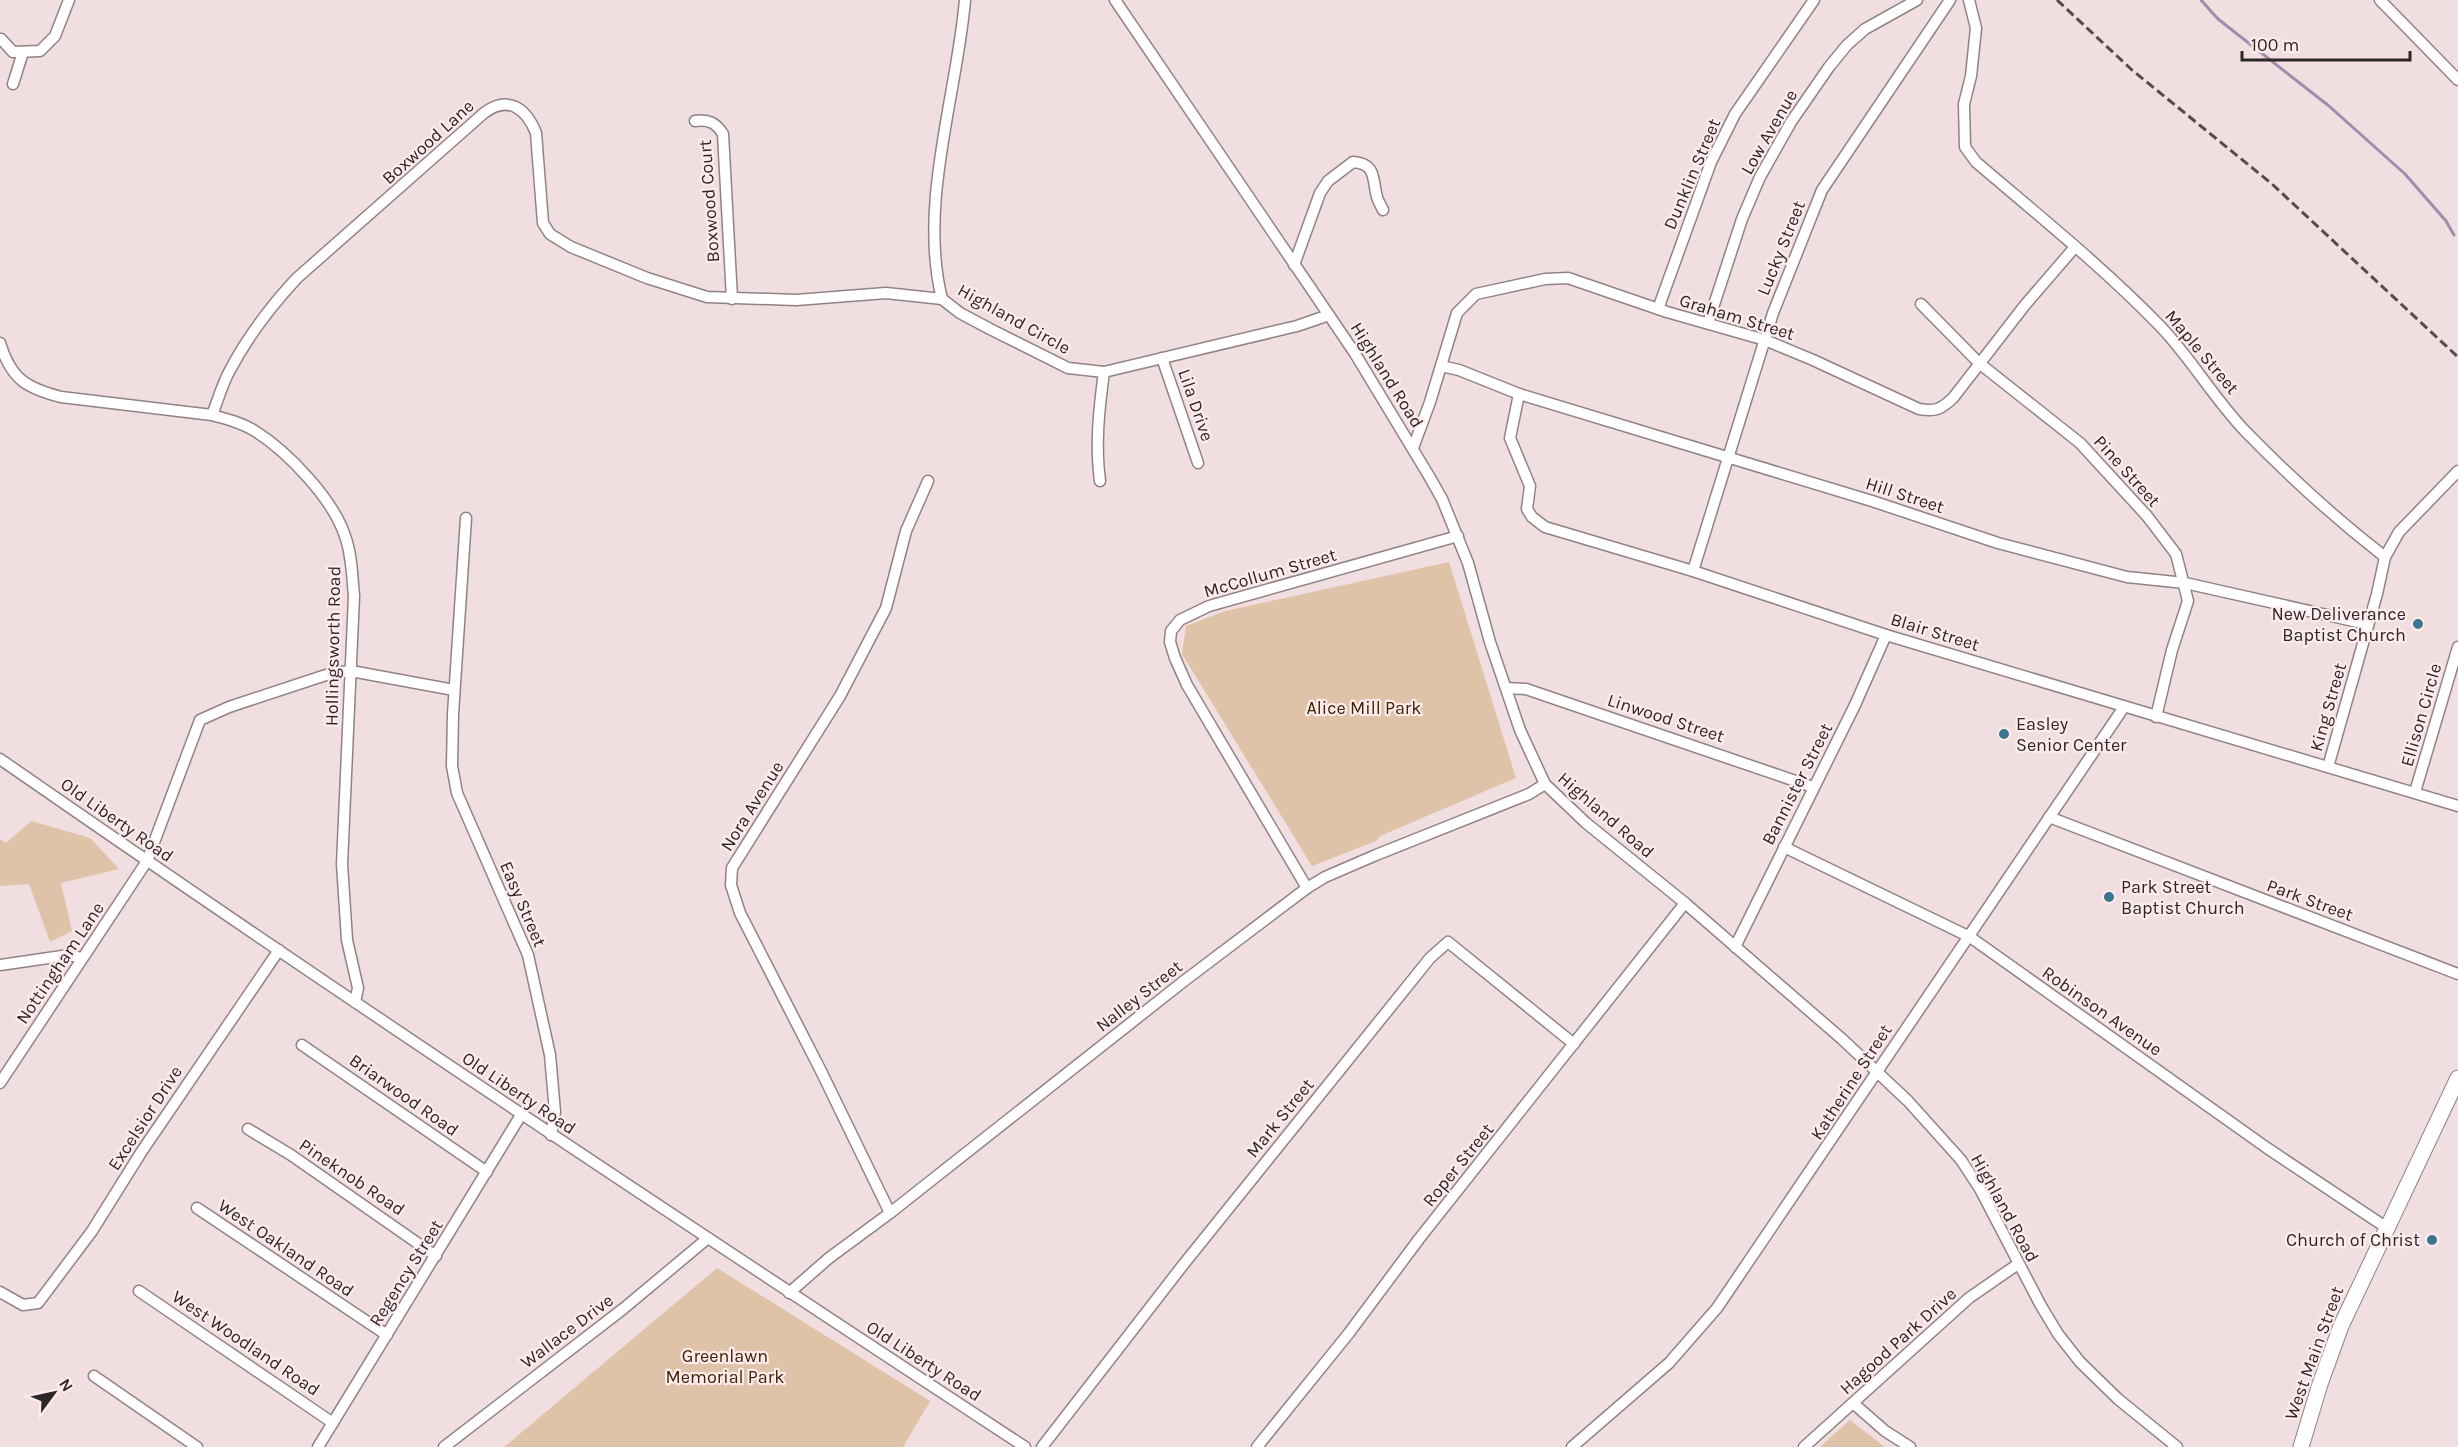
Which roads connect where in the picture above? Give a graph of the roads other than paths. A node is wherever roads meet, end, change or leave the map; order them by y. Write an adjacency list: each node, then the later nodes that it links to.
1 (69, 0): 10 (street)
2 (965, 0): 17 (street, Highland Circle)
3 (1115, 0): 16 (street, Highland Road)
4 (1814, 0): 20 (street, Dunklin Street)
5 (1917, 0): 22 (street, Low Avenue)
6 (1950, 0): 23 (street, Lucky Street)
7 (1969, 0): 15 (street, Maple Street)
8 (2380, 0): 11 (street)
9 (1, 39): 10 (street)
10 (23, 52): 12 (street)
11 (2458, 80)
12 (13, 84)
13 (695, 121): 18 (street, Boxwood Court)
14 (1383, 210): 16 (street)
15 (2075, 247): 26 (street, Graham Street); 39 (street, Maple Street)
16 (1294, 265): 21 (street, Highland Road)
17 (942, 298): 18 (street, Boxwood Lane); 28 (street, Highland Circle)
18 (732, 299): 30 (street, Boxwood Lane)
19 (1921, 304): 26 (street, Pine Street)
20 (1658, 309): 22 (street, Graham Street); 27 (street, Graham Street)
21 (1329, 315): 25 (street, Highland Circle); 31 (street, Highland Road)
22 (1708, 323): 23 (street, Graham Street)
23 (1765, 340): 26 (street, Graham Street); 32 (street, Lucky Street)
24 (0, 343): 30 (street, Hollingsworth Road)
25 (1162, 358): 28 (street, Highland Circle); 33 (street, Lila Drive)
26 (1979, 363): 41 (street, Pine Street)
27 (1441, 366): 29 (street, Hill Street); 31 (street, Graham Street)
28 (1104, 372): 36 (street)
29 (1519, 393): 32 (street, Hill Street); 40 (street, Blair Street)
30 (212, 415): 45 (street, Hollingsworth Road)
31 (1413, 448): 38 (street, Highland Road)
32 (1728, 457): 40 (street, Lucky Street); 41 (street, Hill Street)
33 (1198, 463)
34 (2458, 471): 39 (street, King Street)
35 (928, 481): 78 (street, Nora Avenue)
36 (1100, 482)
37 (466, 518): 47 (street, Easy Street)
38 (1458, 536): 46 (street, Highland Road); 59 (street, McCollum Street)
39 (2385, 557): 42 (street, King Street)
40 (1693, 572): 43 (street, Blair Street)
41 (2185, 582): 42 (street, Hill Street); 49 (street, Pine Street)
42 (2367, 624): 51 (street, King Street)
43 (1886, 635): 48 (street, Blair Street); 53 (street, Bannister Street)
44 (2458, 647): 54 (street, Ellison Circle)
45 (351, 670): 47 (street); 58 (street, Nottingham Lane); 67 (street, Hollingsworth Road)
46 (1506, 688): 52 (street, Highland Road); 53 (street, Linwood Street)
47 (454, 690): 75 (street, Easy Street)
48 (2124, 707): 49 (street, Blair Street); 56 (street, Katherine Street)
49 (2156, 717): 51 (street, Blair Street)
50 (0, 759): 58 (street, Old Liberty Road)
51 (2328, 767): 54 (street, Blair Street)
52 (1545, 784): 59 (street, Nalley Street); 60 (street, Highland Road)
53 (1813, 786): 57 (street, Bannister Street)
54 (2415, 792): 55 (street, Blair Street)
55 (2458, 806)
56 (2049, 817): 61 (street, Katherine Street); 66 (street, Park Street)
57 (1784, 847): 61 (street, Robinson Avenue); 62 (street, Bannister Street)
58 (147, 861): 63 (street, Old Liberty Road); 64 (street, Nottingham Lane)
59 (1307, 888): 78 (street, Nalley Street)
60 (1685, 903): 62 (street, Highland Road); 68 (street, Roper Street)
61 (1970, 937): 70 (street, Katherine Street); 79 (street, Robinson Avenue)
62 (1735, 948): 70 (street, Highland Road)
63 (279, 950): 67 (street, Old Liberty Road); 84 (street, Excelsior Drive)
64 (82, 958): 65 (street); 72 (street, Nottingham Lane)
65 (0, 965)
66 (2458, 974)
67 (355, 1002): 73 (street, Old Liberty Road)
68 (1574, 1044): 95 (street, Mark Street); 96 (street, Roper Street)
69 (302, 1045): 76 (street, Briarwood Road)
70 (1877, 1070): 82 (street, Highland Road); 97 (street, Katherine Street)
71 (2458, 1078): 79 (main road, West Main Street)
72 (0, 1083)
73 (521, 1115): 75 (street, Old Liberty Road); 76 (street, Regency Street)
74 (248, 1129): 81 (street, Pineknob Road)
75 (551, 1135): 80 (street, Old Liberty Road)
76 (487, 1172): 81 (street, Regency Street)
77 (197, 1208): 86 (street, West Oakland Road)
78 (890, 1213): 85 (street, Nalley Street)
79 (2387, 1228): 101 (main road, West Main Street)
80 (708, 1239): 85 (street, Old Liberty Road); 93 (street, Wallace Drive)
81 (436, 1256): 86 (street, Regency Street)
82 (2018, 1264): 88 (street, Hagood Park Drive); 100 (street, Highland Road)
83 (140, 1291): 89 (street, West Woodland Road)
84 (0, 1292)
85 (789, 1293): 90 (street, Old Liberty Road)
86 (387, 1335): 89 (street, Regency Street)
87 (94, 1376): 91 (street)
88 (1853, 1403): 98 (street, Hagood Park Drive); 99 (street)
89 (333, 1423): 92 (street, Regency Street)
90 (1009, 1443): 94 (street, Old Liberty Road)
91 (197, 1447)
92 (318, 1447)
93 (444, 1447)
94 (1025, 1447)
95 (1042, 1447)
96 (1257, 1447)
97 (1572, 1447)
98 (1804, 1447)
99 (1910, 1447)
100 (2177, 1447)
101 (2301, 1447)

